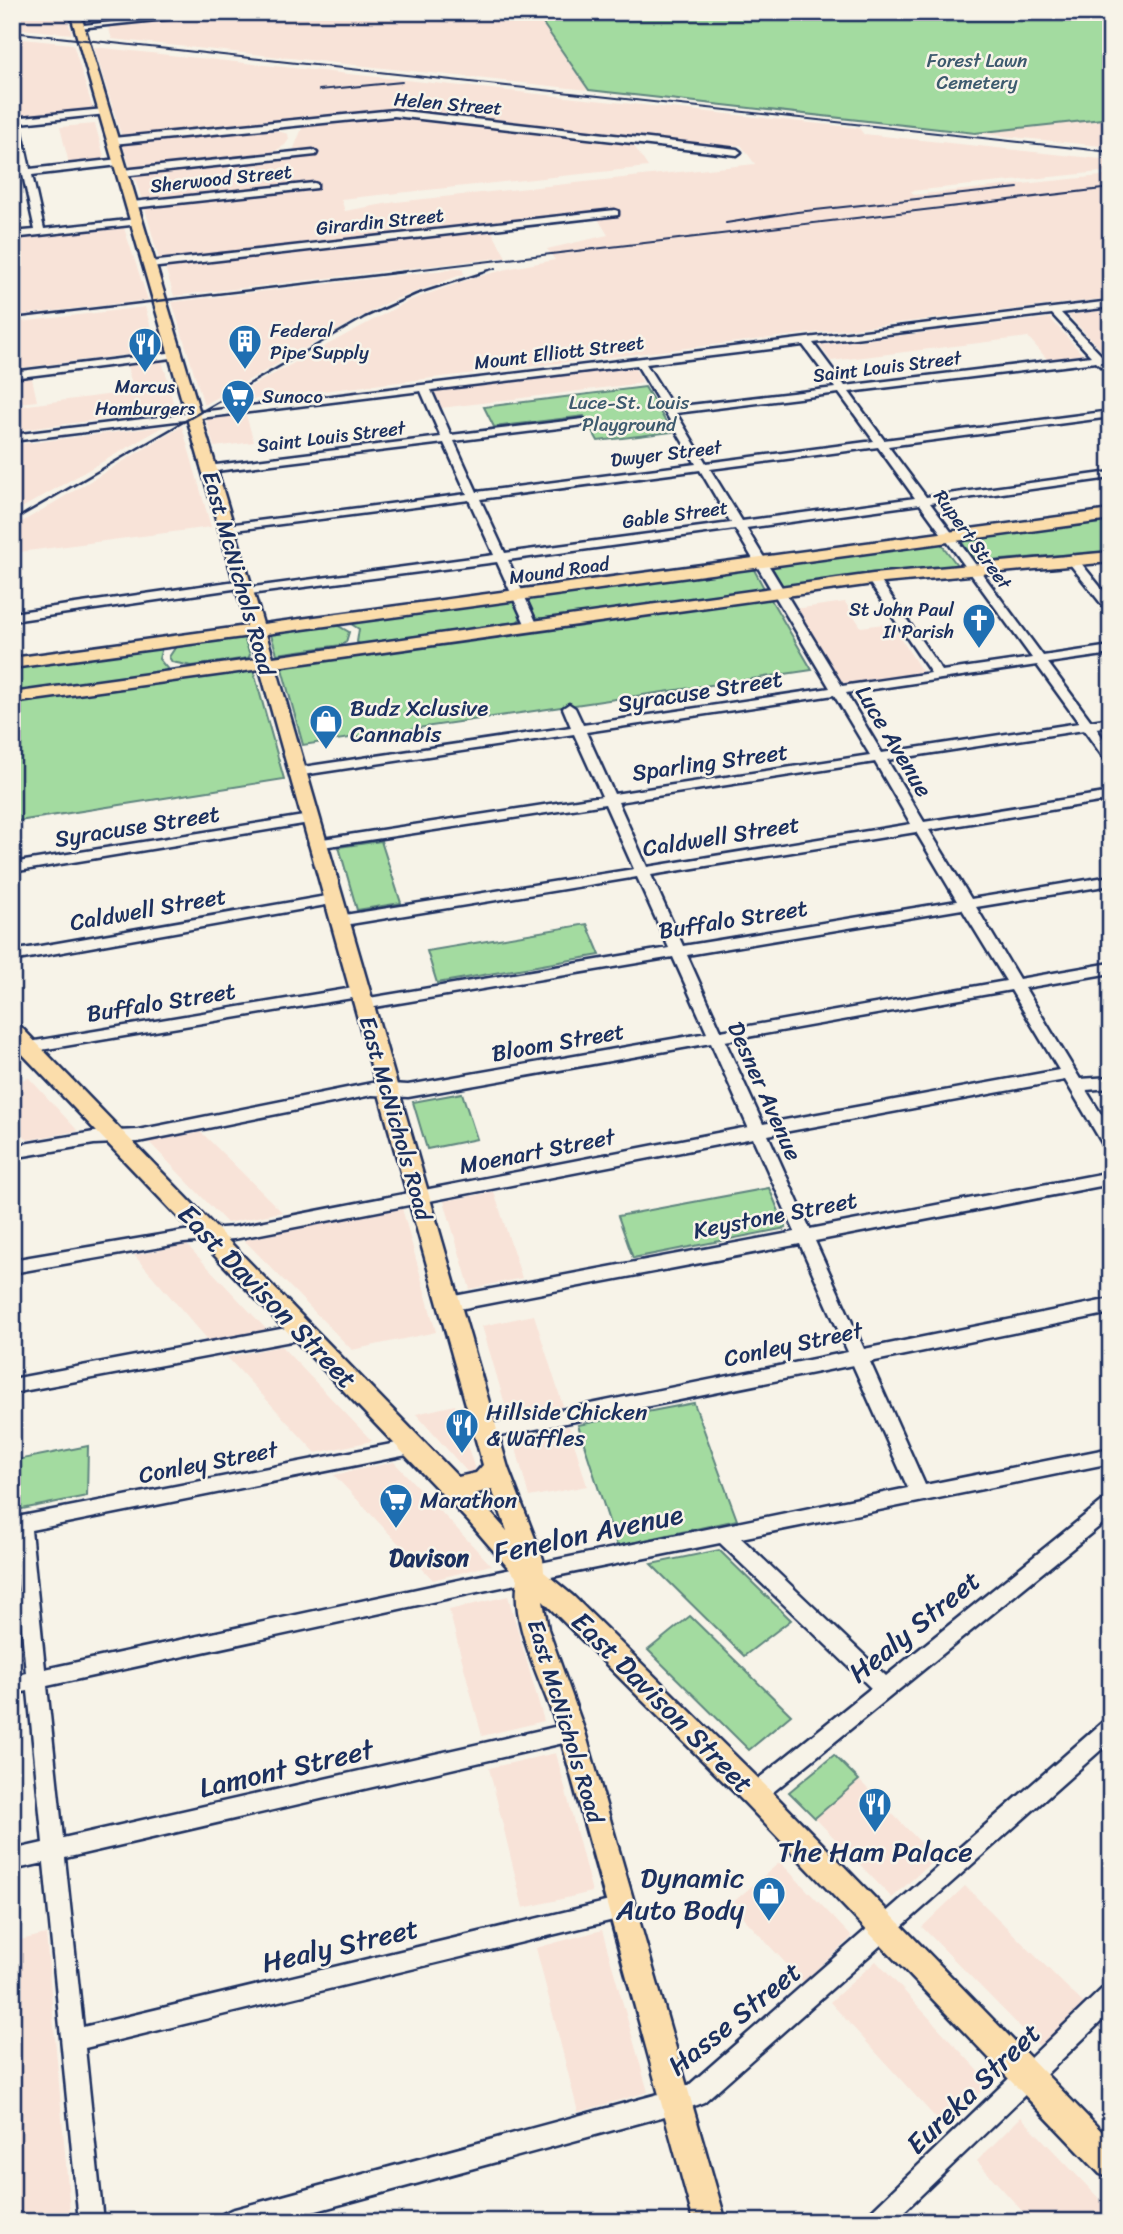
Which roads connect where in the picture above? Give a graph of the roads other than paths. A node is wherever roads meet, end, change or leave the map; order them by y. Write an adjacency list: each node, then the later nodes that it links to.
1 (75, 12): 5 (main road, East McNichols Road)
2 (230, 12): 3 (street)
3 (224, 13): 4 (street)
4 (148, 16): 5 (street)
5 (79, 26): 6 (main road, East McNichols Road)
6 (104, 112): 7 (street); 8 (main road, East McNichols Road)
7 (14, 121): 12 (street)
8 (114, 141): 9 (street, Helen Street); 11 (main road, East McNichols Road)
9 (737, 152)
10 (313, 153): 11 (street)
11 (121, 168): 12 (street); 15 (main road, East McNichols Road)
12 (27, 172): 13 (street); 18 (street)
13 (12, 174)
14 (314, 186): 15 (street, Sherwood Street)
15 (132, 205): 17 (main road, East McNichols Road)
16 (615, 213): 20 (street, Girardin Street)
17 (137, 222): 18 (street, Sherwood Street); 20 (main road, East McNichols Road)
18 (40, 232): 19 (street, Sherwood Street)
19 (12, 235)
20 (149, 265): 24 (main road, East McNichols Road)
21 (1111, 304): 22 (street, Mount Elliott Street)
22 (1054, 311): 23 (street, Mount Elliott Street); 26 (street)
23 (806, 341): 27 (street, Mount Elliott Street); 31 (street, Rupert Street)
24 (176, 355): 29 (street); 34 (main road, East McNichols Road)
25 (1111, 357): 26 (street, Saint Louis Street)
26 (1098, 358): 28 (street); 31 (street, Saint Louis Street)
27 (639, 360): 30 (street, Mount Elliott Street); 32 (street, Luce Avenue)
28 (1111, 372)
29 (12, 375)
30 (424, 387): 34 (street, Mount Elliott Street); 37 (street)
31 (842, 390): 32 (street, Saint Louis Street); 38 (street, Rupert Street)
32 (668, 411): 39 (street, Luce Avenue)
33 (1111, 414): 38 (street, Dwyer Street)
34 (193, 415): 36 (street, Mount Elliott Street); 40 (main road, East McNichols Road)
35 (583, 422): 37 (street, Saint Louis Street)
36 (12, 438)
37 (448, 439): 40 (street, Saint Louis Street); 42 (street)
38 (880, 443): 39 (street, Dwyer Street); 43 (street, Rupert Street)
39 (702, 466): 42 (street, Dwyer Street); 45 (street, Luce Avenue)
40 (208, 469): 46 (main road, East McNichols Road)
41 (1111, 475): 43 (street, Gable Street)
42 (473, 496): 46 (street, Dwyer Street); 48 (street)
43 (922, 500): 45 (street, Gable Street); 47 (street, Rupert Street)
44 (1111, 515): 47 (main road, Mound Road)
45 (737, 525): 48 (street, Gable Street); 51 (street, Luce Avenue)
46 (227, 528): 54 (main road, East McNichols Road)
47 (948, 537): 51 (main road, Mound Road); 52 (street, Rupert Street)
48 (501, 557): 54 (street, Gable Street); 56 (street)
49 (1111, 557): 50 (main road)
50 (1072, 559): 52 (main road); 57 (street)
51 (760, 563): 55 (street, Luce Avenue); 56 (main road, Mound Road)
52 (971, 568): 53 (main road); 66 (street, Rupert Street)
53 (873, 579): 55 (main road); 69 (street)
54 (244, 588): 58 (street, Gable Street); 61 (main road, East McNichols Road)
55 (777, 591): 60 (main road); 70 (street, Luce Avenue)
56 (519, 596): 59 (main road, Mound Road); 60 (street)
57 (1111, 608)
58 (12, 617)
59 (326, 621): 61 (main road, Mound Road); 64 (main road)
60 (532, 626): 64 (main road)
61 (257, 631): 62 (main road, Mound Road); 65 (main road, East McNichols Road)
62 (181, 641): 67 (main road, Mound Road); 68 (main road)
63 (1111, 650): 66 (street, Syracuse Street)
64 (329, 653): 65 (main road)
65 (266, 662): 68 (main road); 78 (main road, East McNichols Road)
66 (1039, 662): 69 (street, Syracuse Street); 74 (street, Rupert Street)
67 (12, 663)
68 (193, 672): 71 (main road)
69 (939, 676): 70 (street, Syracuse Street)
70 (837, 691): 75 (street, Syracuse Street); 76 (street, Luce Avenue)
71 (12, 698)
72 (569, 708): 75 (street, Desner Avenue)
73 (1111, 722): 74 (street, Sparling Street)
74 (1087, 726): 76 (street, Sparling Street); 77 (street, Rupert Street)
75 (578, 730): 78 (street, Syracuse Street); 80 (street, Desner Avenue)
76 (878, 758): 80 (street, Sparling Street); 82 (street, Luce Avenue)
77 (1111, 758)
78 (296, 772): 81 (main road, East McNichols Road)
79 (1111, 796): 82 (street, Caldwell Street)
80 (609, 798): 83 (street, Sparling Street); 85 (street, Desner Avenue)
81 (310, 819): 83 (main road, East McNichols Road); 84 (street, Syracuse Street)
82 (919, 827): 85 (street, Caldwell Street); 88 (street, Luce Avenue)
83 (316, 844): 87 (main road, East McNichols Road)
84 (12, 868)
85 (643, 872): 89 (street, Caldwell Street); 90 (street, Desner Avenue)
86 (1111, 880): 88 (street, Buffalo Street)
87 (332, 900): 89 (main road, East McNichols Road); 91 (street, Caldwell Street)
88 (967, 904): 90 (street, Buffalo Street); 93 (street, Luce Avenue)
89 (338, 921): 94 (main road, East McNichols Road)
90 (677, 951): 94 (street, Buffalo Street); 96 (street, Desner Avenue)
91 (12, 956)
92 (1111, 968): 93 (street, Bloom Street)
93 (1015, 985): 96 (street, Bloom Street); 98 (street, Luce Avenue)
94 (361, 998): 97 (street, Buffalo Street); 100 (main road, East McNichols Road)
95 (12, 1030): 97 (main road, East Davison Street)
96 (716, 1037): 100 (street, Bloom Street); 101 (street, Desner Avenue)
97 (20, 1047): 102 (main road, East Davison Street)
98 (1072, 1079): 99 (street, Moenart Street); 101 (street, Moenart Street); 103 (street, Luce Avenue)
99 (1111, 1082)
100 (387, 1091): 102 (street, Bloom Street); 106 (main road, East McNichols Road)
101 (758, 1131): 106 (street, Moenart Street); 107 (street, Desner Avenue)
102 (115, 1137): 104 (street, Bloom Street); 108 (main road, East Davison Street)
103 (1111, 1144)
104 (12, 1152)
105 (1111, 1178): 107 (street, Keystone Street)
106 (419, 1197): 108 (street, Moenart Street); 110 (main road, East McNichols Road)
107 (804, 1234): 110 (street, Keystone Street); 113 (street, Desner Avenue)
108 (209, 1236): 109 (street, Moenart Street); 112 (main road, East Davison Street)
109 (12, 1267)
110 (449, 1304): 115 (main road, East McNichols Road)
111 (1111, 1306): 113 (street, Conley Street)
112 (302, 1332): 114 (street); 116 (main road, East Davison Street)
113 (858, 1355): 115 (street, Conley Street); 120 (street, Desner Avenue)
114 (12, 1386)
115 (486, 1432): 118 (main road, East McNichols Road)
116 (412, 1447): 119 (main road, East Davison Street); 122 (street, Conley Street)
117 (1111, 1455): 120 (street, Fenelon Avenue)
118 (496, 1468): 119 (main road); 124 (main road, East McNichols Road)
119 (452, 1489): 124 (main road, East Davison Street)
120 (919, 1492): 123 (street, Fenelon Avenue)
121 (1111, 1506): 127 (street, Healy Street)
122 (17, 1525): 125 (street)
123 (723, 1533): 124 (street, Fenelon Avenue); 127 (street)
124 (530, 1575): 125 (street, Fenelon Avenue); 129 (main road, East McNichols Road); 130 (main road, East Davison Street)
125 (36, 1680): 126 (street, Fenelon Avenue); 131 (street)
126 (12, 1685)
127 (885, 1688): 130 (street, Healy Street)
128 (1111, 1728): 134 (street, Hasse Street)
129 (572, 1732): 131 (street, Lamont Street); 133 (main road, East McNichols Road)
130 (755, 1794): 134 (main road, East Davison Street)
131 (54, 1849): 132 (street, Lamont Street); 136 (street)
132 (12, 1860)
133 (622, 1908): 136 (street, Healy Street); 138 (main road, East McNichols Road)
134 (885, 1928): 137 (main road, East Davison Street); 138 (street, Hasse Street)
135 (1111, 1996): 137 (street, Eureka Street)
136 (73, 2040): 140 (street)
137 (1027, 2076): 139 (main road, East Davison Street); 143 (street, Eureka Street)
138 (676, 2102): 141 (street, Hasse Street); 142 (main road, East McNichols Road)
139 (1111, 2163)
140 (91, 2222)
141 (231, 2222)
142 (710, 2222)
143 (876, 2222)

